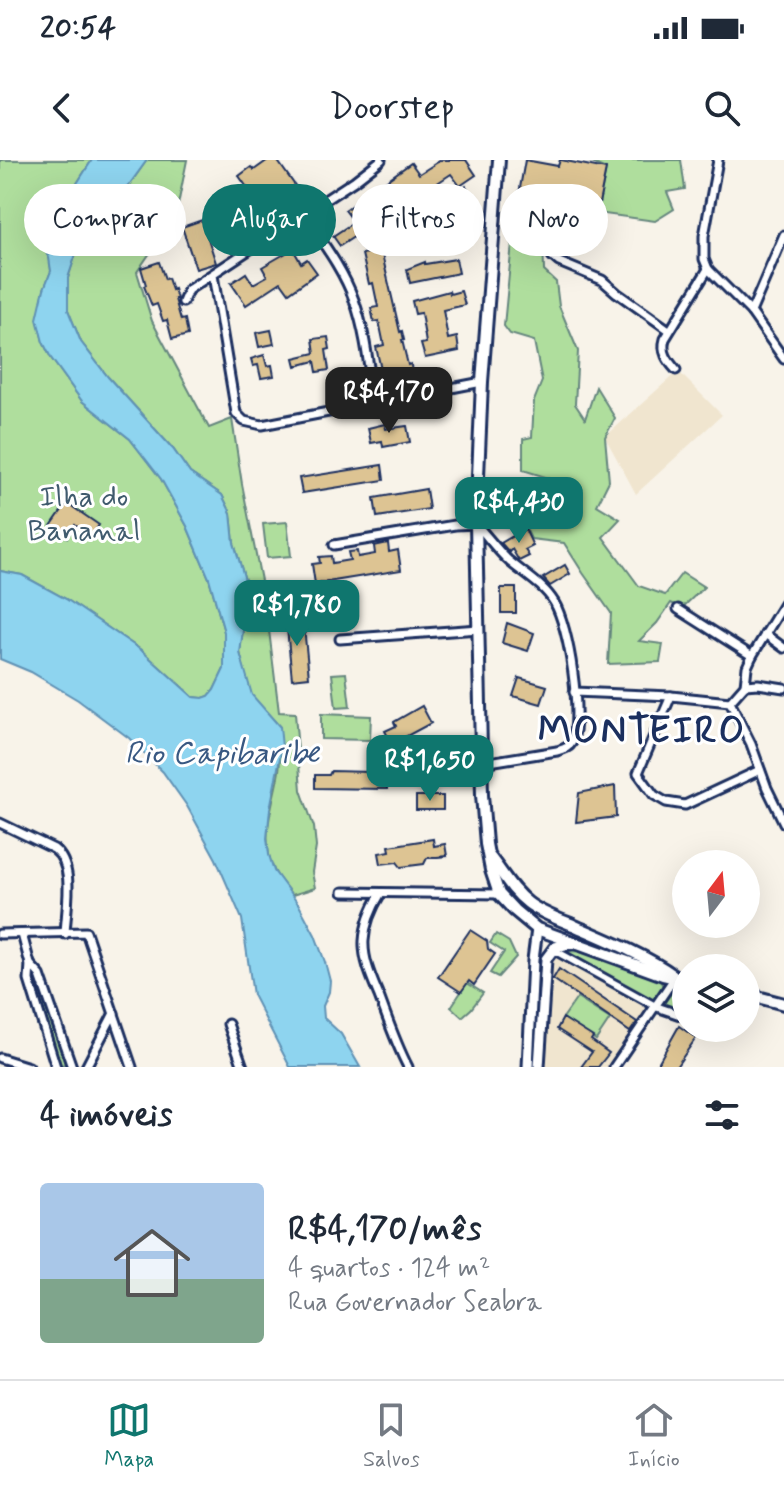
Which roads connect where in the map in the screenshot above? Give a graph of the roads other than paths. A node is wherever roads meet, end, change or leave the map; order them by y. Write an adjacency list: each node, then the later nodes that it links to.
1 (381, 160): 4 (street)
2 (499, 160): 16 (main road)
3 (718, 160): 9 (street)
4 (336, 193)
5 (784, 235): 12 (street)
6 (242, 256): 10 (street)
7 (330, 256): 17 (street)
8 (552, 256): 13 (street)
9 (708, 269): 12 (street); 13 (street)
10 (213, 275): 11 (street); 17 (street)
11 (183, 302)
12 (751, 312): 14 (street)
13 (669, 330): 15 (street)
14 (784, 359)
15 (676, 370)
16 (482, 382): 17 (street); 18 (main road)
17 (374, 404)
18 (476, 524): 19 (street); 22 (main road); 29 (street)
19 (334, 545)
20 (784, 604): 23 (street)
21 (678, 609): 26 (street)
22 (479, 629): 24 (street); 32 (main road)
23 (765, 634): 25 (street); 26 (street)
24 (340, 639)
25 (784, 648)
26 (752, 656): 27 (street)
27 (745, 685): 28 (street); 31 (street)
28 (784, 688)
29 (574, 692): 30 (street); 32 (street)
30 (671, 696): 31 (street); 33 (street)
31 (730, 702): 33 (street)
32 (483, 763): 37 (main road)
33 (760, 770): 34 (street)
34 (781, 812): 36 (street)
35 (0, 823): 44 (street)
36 (784, 823)
37 (488, 854): 40 (main road); 45 (main road)
38 (343, 892): 39 (street)
39 (381, 893): 40 (street); 65 (street)
40 (499, 894): 41 (main road)
41 (537, 929): 45 (main road); 46 (main road); 66 (street)
42 (0, 934): 43 (street)
43 (22, 934): 44 (street); 48 (street)
44 (65, 934): 56 (street)
45 (605, 939): 49 (main road)
46 (575, 943): 47 (street); 50 (main road)
47 (552, 949): 54 (street); 67 (street)
48 (30, 964): 60 (street); 61 (street)
49 (672, 973)
50 (672, 976)
51 (672, 989): 54 (street)
52 (760, 998): 53 (main road)
53 (784, 1004)
54 (657, 1007): 55 (street); 68 (street)
55 (672, 1012)
56 (114, 1013): 62 (street); 63 (street)
57 (228, 1024): 64 (street)
58 (1, 1061): 59 (street)
59 (29, 1067)
60 (56, 1067)
61 (72, 1067)
62 (86, 1067)
63 (132, 1067)
64 (243, 1067)
65 (408, 1067)
66 (528, 1067)
67 (539, 1067)
68 (614, 1067)

